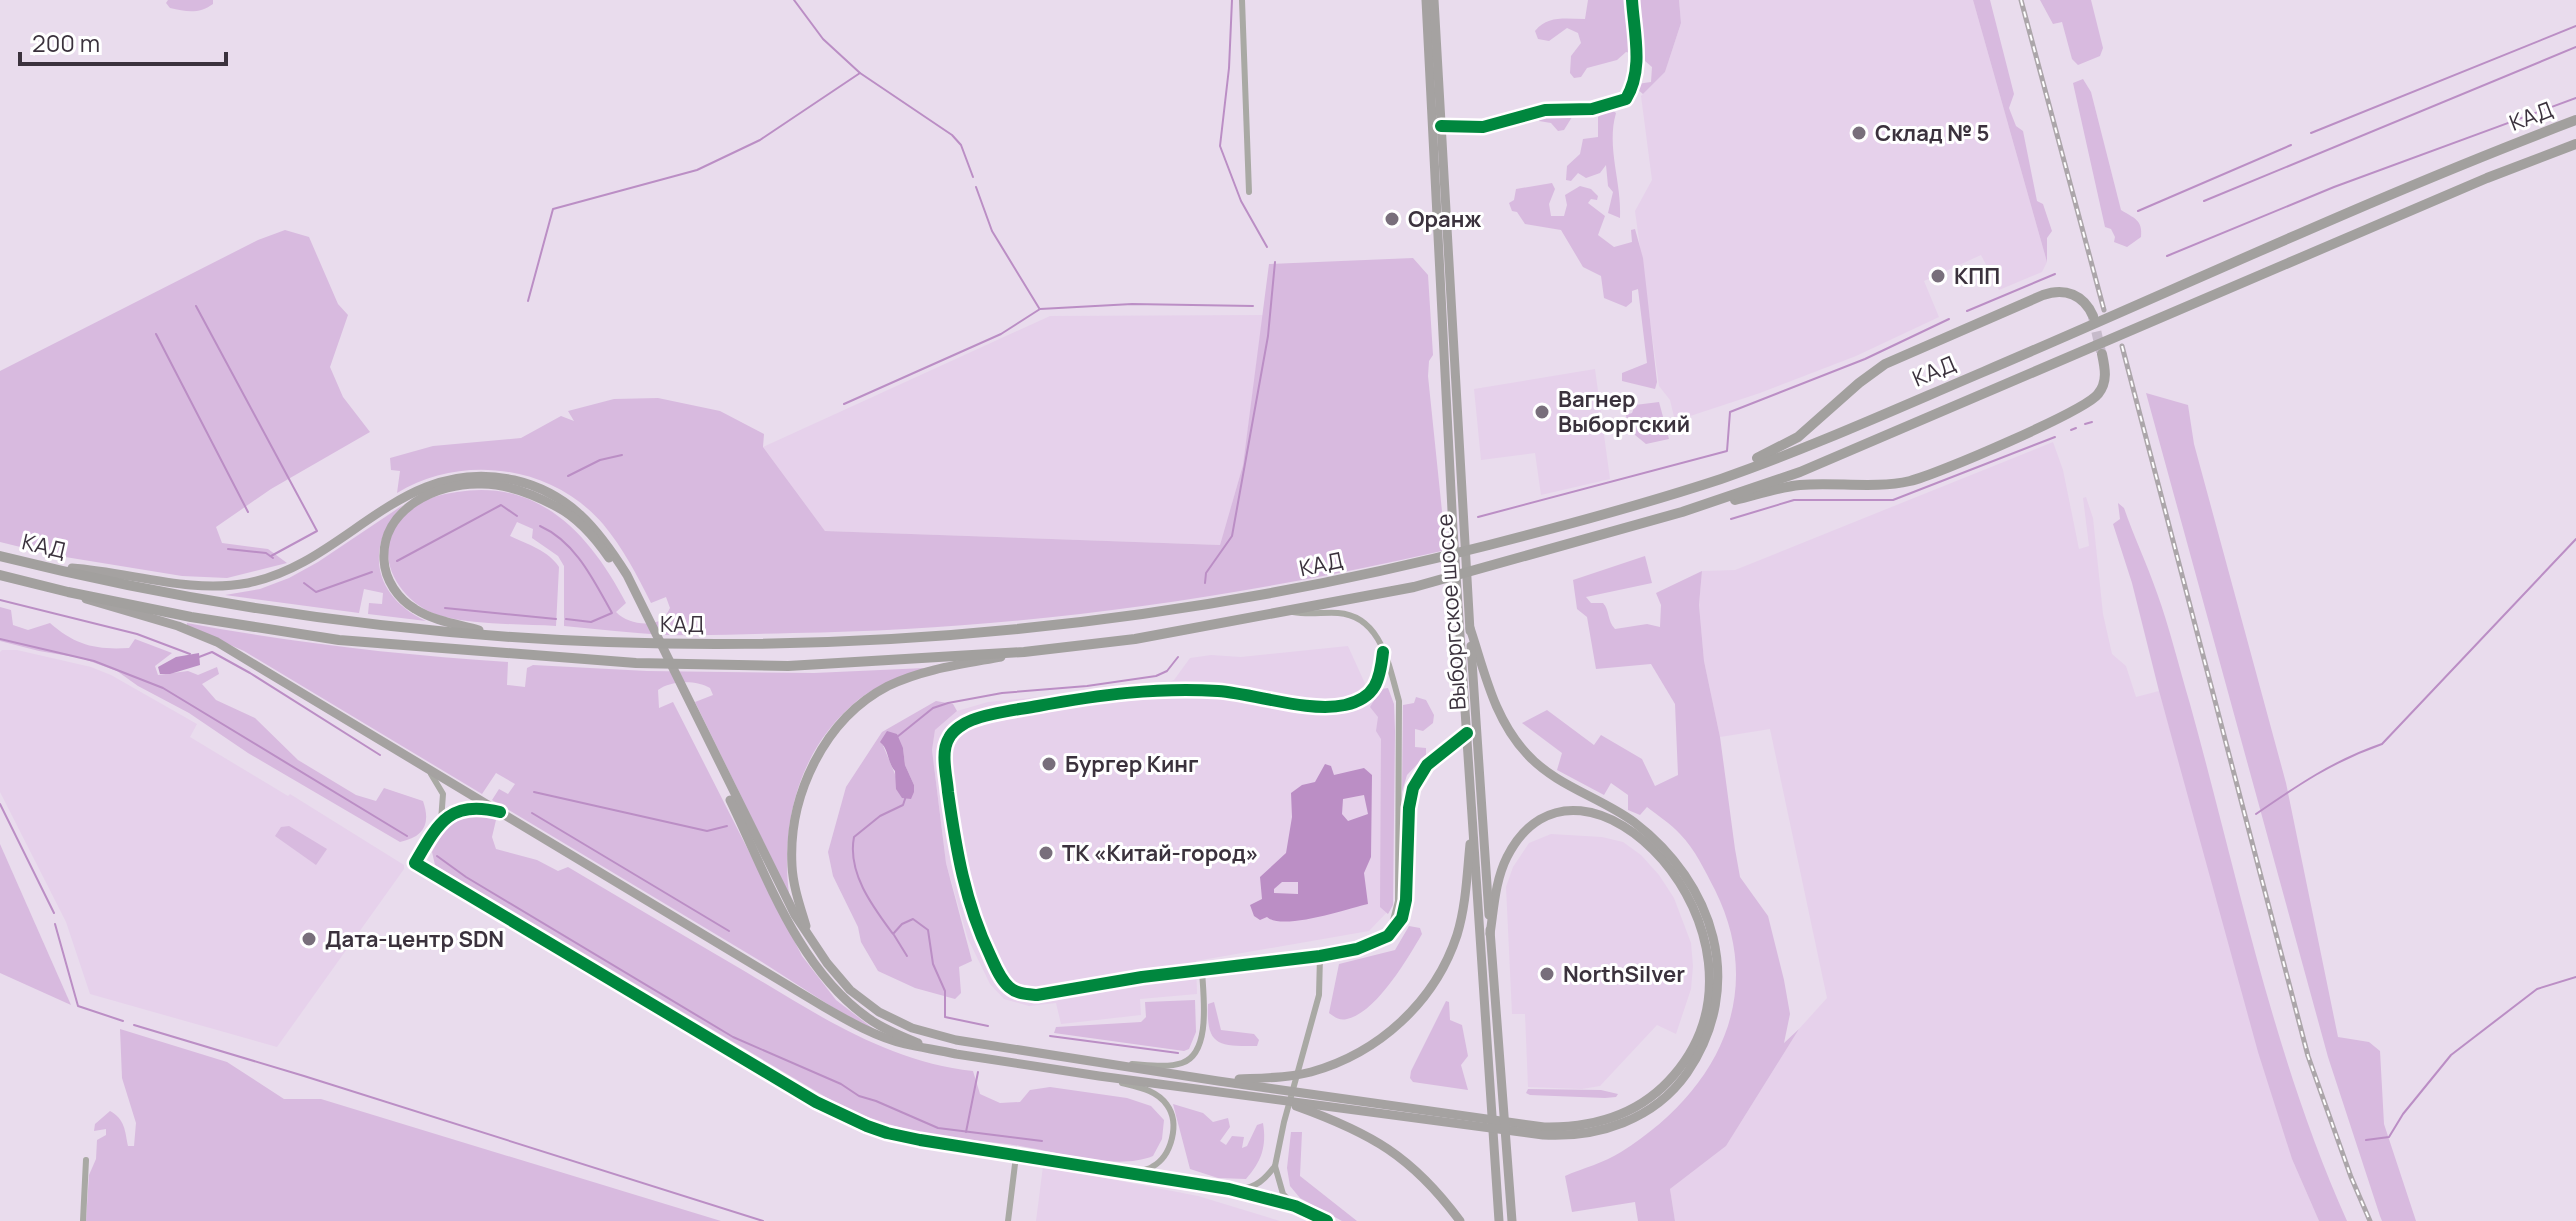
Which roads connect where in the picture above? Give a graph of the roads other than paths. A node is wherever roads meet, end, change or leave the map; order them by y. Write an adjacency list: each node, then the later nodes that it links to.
1 (1242, 0): 8 (street)
2 (1426, 0): 13 (main road, Выборгское шоссе)
3 (1434, 0): 6 (main road, Выборгское шоссе)
4 (1632, 0): 6 (street)
5 (2576, 120): 11 (highway, КАД)
6 (1441, 126): 13 (main road, Выборгское шоссе)
7 (2576, 144): 12 (highway, КАД)
8 (1249, 192)
9 (2093, 316): 11 (highway)
10 (2102, 354): 12 (highway)
11 (1683, 490): 22 (highway, КАД)
12 (1682, 512): 19 (highway, КАД)
13 (1458, 529): 18 (main road, Выборгское шоссе)
14 (0, 556): 15 (highway, КАД)
15 (37, 565): 20 (main road); 22 (highway, КАД)
16 (0, 575): 17 (highway, КАД)
17 (68, 592): 23 (highway, КАД); 27 (main road)
18 (1463, 603): 21 (main road, Выборгское шоссе); 26 (main road, Выборгское шоссе)
19 (1290, 611): 23 (highway, КАД); 24 (street)
20 (643, 613): 22 (main road); 25 (main road)
21 (1470, 628): 31 (main road, Выборгское шоссе); 40 (main road)
22 (502, 636)
23 (1024, 652): 33 (main road)
24 (1383, 652): 32 (street); 35 (street)
25 (682, 694): 33 (main road); 36 (main road)
26 (1467, 733): 29 (main road, Выборгское шоссе); 32 (street)
27 (423, 766): 28 (main road); 30 (street)
28 (500, 812): 30 (street); 36 (main road)
29 (1473, 813): 39 (main road); 51 (main road, Выборгское шоссе)
30 (441, 821): 41 (street)
31 (1490, 934): 39 (main road); 52 (main road, Выборгское шоссе)
32 (1388, 936): 34 (street)
33 (812, 944): 37 (main road)
34 (1320, 956): 35 (street); 43 (street)
35 (1202, 970): 37 (street)
36 (932, 1049): 38 (main road)
37 (1097, 1062): 39 (main road)
38 (1099, 1076): 40 (main road); 44 (street)
39 (1218, 1081)
40 (1278, 1100): 50 (main road)
41 (1016, 1156): 44 (street); 48 (street)
42 (86, 1160): 47 (street)
43 (1275, 1166): 45 (street); 46 (street)
44 (1134, 1174): 45 (street)
45 (1229, 1189): 46 (street)
46 (1295, 1206): 49 (street)
47 (83, 1221)
48 (1008, 1221)
49 (1327, 1221)
50 (1460, 1221)
51 (1499, 1221)
52 (1512, 1221)

